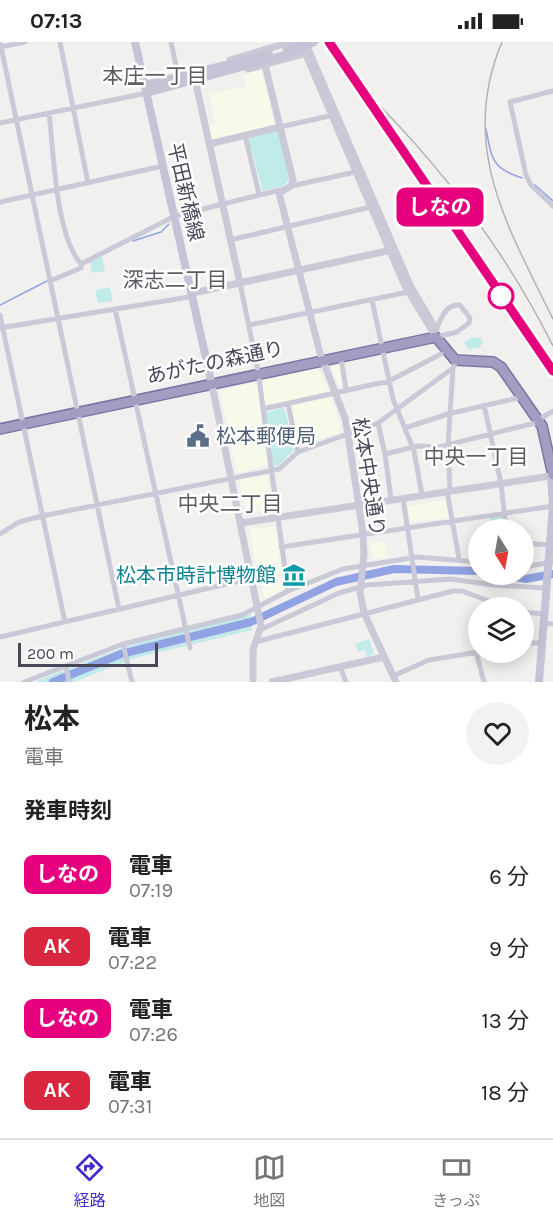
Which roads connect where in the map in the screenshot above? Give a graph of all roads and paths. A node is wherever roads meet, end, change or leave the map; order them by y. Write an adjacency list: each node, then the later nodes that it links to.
1 (25, 42): 9 (street)
2 (60, 42): 21 (street)
3 (135, 42): 19 (main road, 平田新橋線)
4 (171, 42): 16 (street)
5 (260, 42): 10 (street)
6 (291, 42): 10 (street)
7 (301, 42): 10 (street); 11 (main road, bridge); 12 (street)
8 (314, 42): 11 (main road, bridge)
9 (0, 45): 17 (street)
10 (262, 50): 14 (street)
11 (287, 52): 14 (main road)
12 (308, 52): 13 (street); 23 (street)
13 (265, 65): 14 (street); 26 (street)
14 (214, 71): 15 (main road)
15 (194, 76): 16 (main road); 28 (street)
16 (179, 80): 19 (main road)
17 (9, 84): 18 (street); 24 (street)
18 (0, 86)
19 (146, 89): 21 (street); 29 (main road, 平田新橋線)
20 (553, 91): 40 (street)
21 (72, 109): 22 (street); 31 (street)
22 (48, 113): 24 (street); 33 (street)
23 (334, 115): 26 (street); 30 (street)
24 (16, 120): 25 (street); 36 (street)
25 (0, 123)
26 (280, 127): 27 (street); 32 (street)
27 (245, 135): 28 (street); 35 (street)
28 (208, 144): 38 (street)
29 (163, 166): 31 (street); 41 (main road, 平田新橋線)
30 (358, 171): 32 (street); 39 (street)
31 (88, 183): 33 (street)
32 (291, 186): 34 (street)
33 (58, 190): 36 (street); 45 (street)
34 (280, 190): 35 (street); 42 (street, 松本中央通り)
35 (259, 194): 38 (street)
36 (32, 195): 37 (street); 47 (street)
37 (0, 202)
38 (222, 203): 41 (street); 43 (street)
39 (373, 206): 42 (street); 44 (street)
40 (553, 206)
41 (175, 216): 45 (street); 50 (main road, 平田新橋線)
42 (288, 226): 43 (street); 46 (street, 松本中央通り)
43 (230, 240): 48 (street)
44 (392, 250): 46 (street); 49 (street); 58 (street)
45 (81, 265): 47 (street)
46 (299, 270): 48 (street); 53 (street, 松本中央通り)
47 (49, 280): 55 (street)
48 (240, 284): 50 (street); 56 (street)
49 (408, 292): 51 (street); 58 (street)
50 (193, 293): 52 (street); 66 (main road, 平田新橋線)
51 (372, 300): 53 (street); 59 (street)
52 (115, 309): 55 (street); 70 (street)
53 (310, 313): 56 (street); 62 (street, 松本中央通り)
54 (0, 315): 57 (street)
55 (57, 318): 57 (street); 75 (street)
56 (249, 326): 64 (street)
57 (1, 328): 79 (street)
58 (436, 333): 58 (street); 59 (highway, あがたの森通り); 63 (highway)
59 (382, 346): 61 (highway, あがたの森通り); 62 (highway, あがたの森通り); 65 (street)
60 (441, 354): 65 (street)
61 (341, 358): 62 (highway, あがたの森通り); 67 (street)
62 (322, 359): 64 (highway, あがたの森通り); 68 (street, 松本中央通り)
63 (457, 362): 69 (highway); 73 (street); 76 (street)
64 (258, 373): 66 (highway, あがたの森通り); 74 (street)
65 (389, 381): 67 (street); 73 (street)
66 (211, 383): 70 (highway, あがたの森通り); 93 (street)
67 (346, 390): 68 (street)
68 (336, 394): 71 (street); 84 (street, 松本中央通り)
69 (522, 397): 72 (street); 78 (highway)
70 (135, 399): 75 (highway, あがたの森通り); 96 (street)
71 (288, 404): 74 (street); 89 (street)
72 (484, 405): 76 (street); 85 (street)
73 (396, 408): 80 (street); 82 (street)
74 (263, 409): 91 (street)
75 (77, 411): 79 (highway, あがたの森通り); 100 (street)
76 (451, 413): 82 (street); 87 (street)
77 (552, 414): 78 (street)
78 (538, 421): 85 (street); 86 (highway)
79 (23, 422): 81 (highway, あがたの森通り); 83 (highway, あがたの森通り); 104 (street)
80 (378, 423): 84 (street); 90 (street)
81 (0, 424)
82 (405, 428): 88 (street)
83 (0, 429)
84 (348, 434): 89 (street); 101 (street, 松本中央通り)
85 (491, 434): 87 (street); 94 (street)
86 (549, 440): 92 (highway)
87 (448, 445): 88 (street); 95 (street)
88 (413, 448): 90 (street); 97 (street)
89 (298, 452): 91 (street)
90 (385, 454): 99 (street)
91 (270, 470): 93 (street); 105 (street)
92 (552, 475): 94 (street); 102 (main road)
93 (231, 477): 96 (street); 108 (street)
94 (501, 483): 95 (street); 103 (street)
95 (448, 491): 97 (street); 107 (street)
96 (155, 493): 100 (street); 126 (street)
97 (422, 495): 98 (street)
98 (403, 498): 99 (street); 109 (street)
99 (391, 500): 101 (street)
100 (97, 505): 104 (street); 130 (street)
101 (358, 505): 105 (street); 111 (street, 松本中央通り)
102 (553, 506): 103 (street); 113 (main road)
103 (506, 513): 106 (street); 107 (street)
104 (42, 516): 110 (street); 134 (street)
105 (276, 517): 108 (street); 114 (street)
106 (506, 519)
107 (453, 520): 109 (street); 115 (street)
108 (241, 523): 121 (street)
109 (407, 527): 111 (street); 116 (street)
110 (0, 534)
111 (363, 534): 114 (street); 120 (street, 松本中央通り)
112 (534, 544): 113 (street)
113 (549, 545): 118 (main road)
114 (280, 547): 125 (street)
115 (459, 559): 116 (street); 117 (street)
116 (412, 560): 120 (street); 122 (street)
117 (468, 560)
118 (549, 564): 119 (street); 123 (main road)
119 (534, 566)
120 (363, 567): 124 (street, 松本中央通り); 125 (street)
121 (252, 578): 126 (street); 129 (street)
122 (414, 579): 123 (street); 124 (street); 128 (street)
123 (547, 585): 133 (main road)
124 (360, 586): 131 (street, 松本中央通り); 137 (street)
125 (288, 591): 129 (street)
126 (177, 596): 130 (street); 138 (street)
127 (478, 597): 128 (street)
128 (418, 598): 131 (street)
129 (258, 608): 137 (street); 138 (street)
130 (119, 609): 134 (street)
131 (364, 613): 140 (street); 146 (street, 松本中央通り)
132 (534, 613): 133 (street)
133 (543, 614): 135 (main road)
134 (65, 622): 139 (street)
135 (542, 623): 136 (street); 142 (main road)
136 (553, 624)
137 (261, 627): 140 (street)
138 (186, 630): 143 (street); 144 (street)
139 (0, 637)
140 (255, 642): 154 (street)
141 (534, 643): 142 (street)
142 (541, 643): 158 (main road)
143 (123, 645): 148 (street); 153 (street)
144 (190, 647)
145 (468, 654): 150 (street)
146 (384, 657): 149 (street); 150 (street, 松本中央通り)
147 (480, 663): 157 (street)
148 (66, 668): 151 (street); 152 (street)
149 (341, 669): 155 (street); 156 (street)
150 (395, 679)
151 (24, 682)
152 (69, 682)
153 (132, 682)
154 (253, 682)
155 (272, 682)
156 (346, 682)
157 (484, 682)
158 (539, 682)

